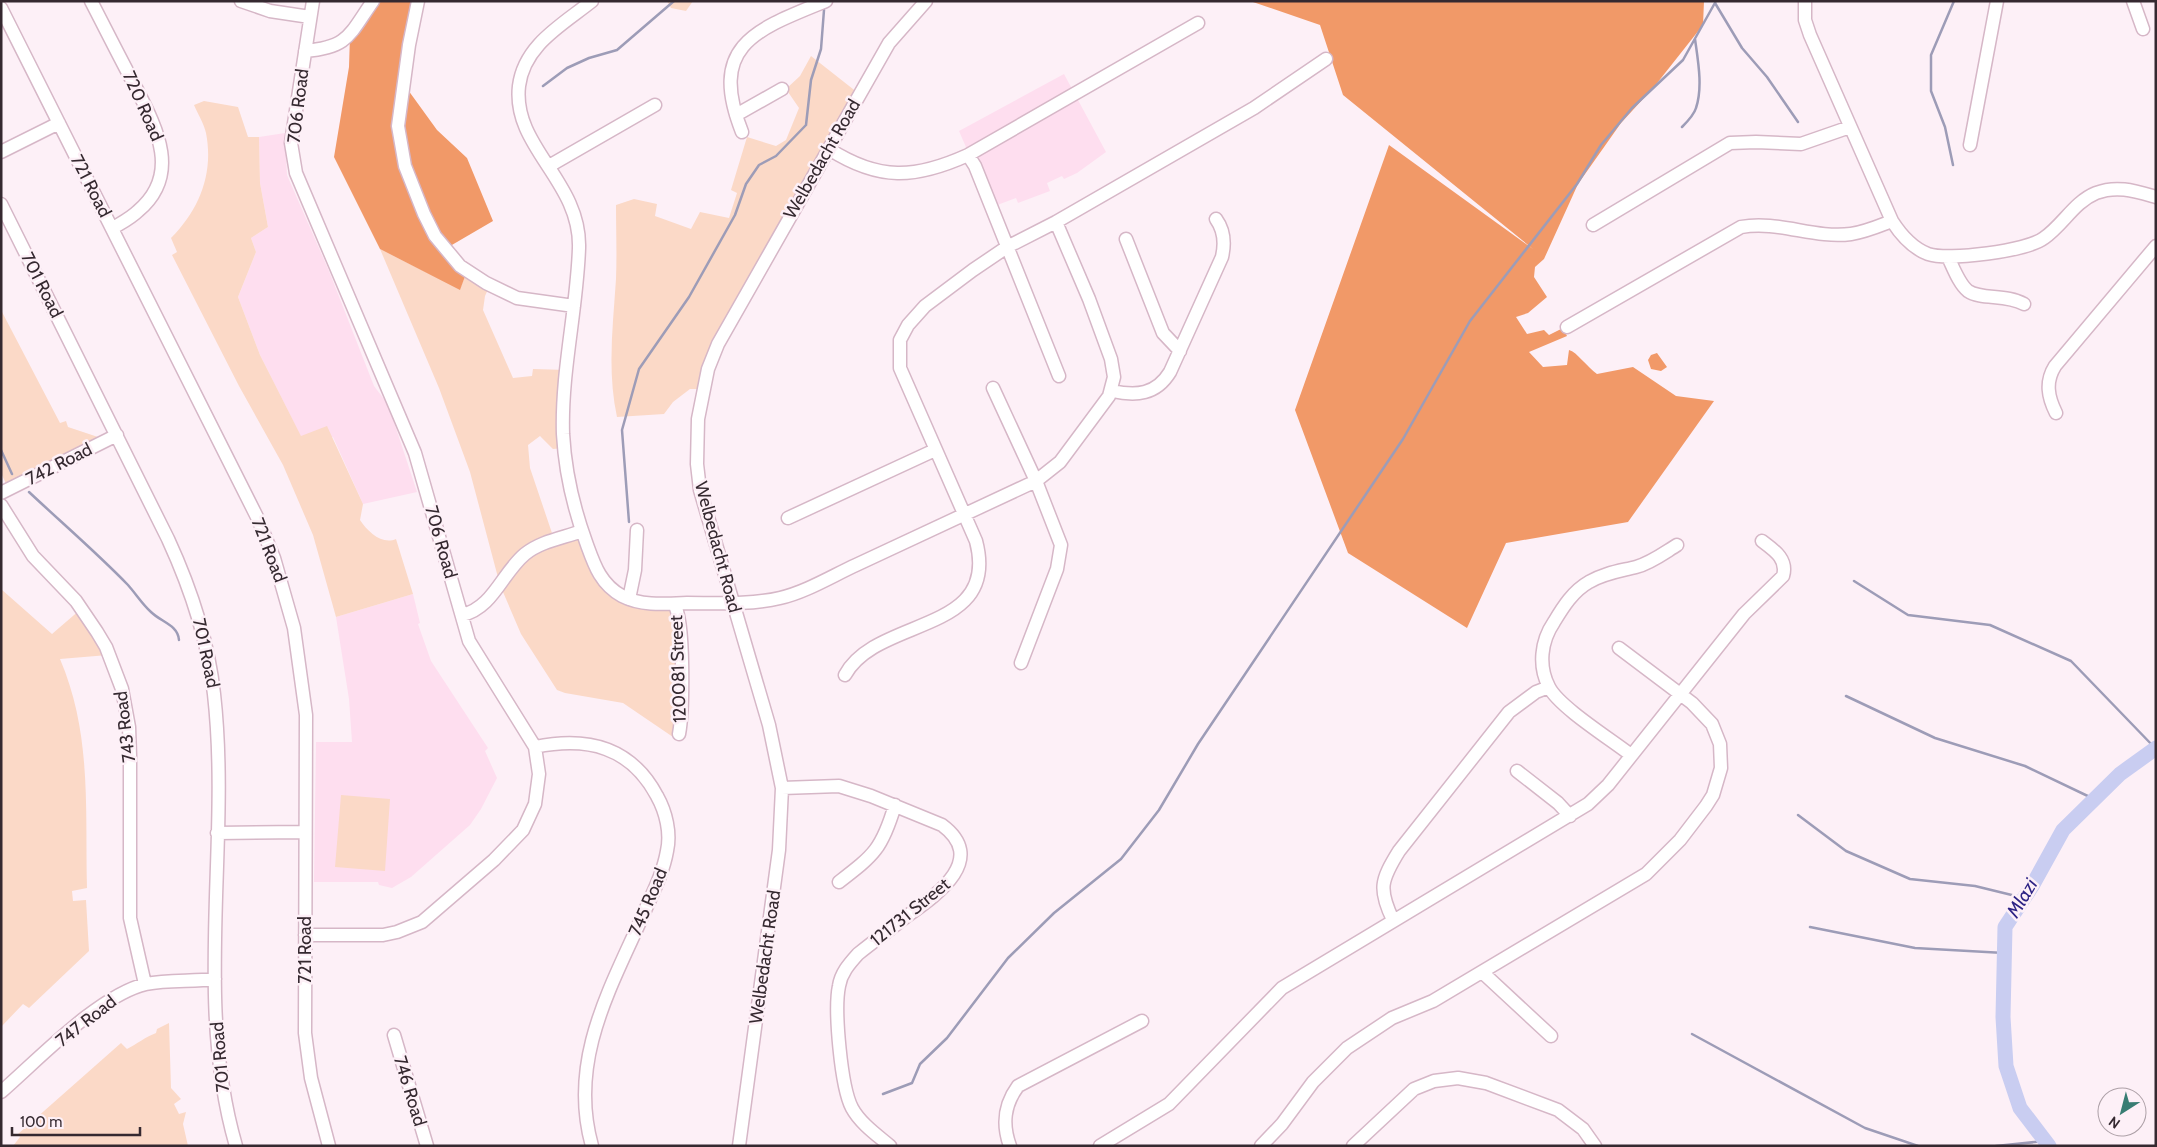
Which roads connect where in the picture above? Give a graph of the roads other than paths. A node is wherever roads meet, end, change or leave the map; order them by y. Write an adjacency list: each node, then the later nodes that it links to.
1 (91, 1): 35 (street, 720 Road)
2 (241, 1): 13 (street)
3 (313, 1): 13 (street, 706 Road)
4 (373, 1): 16 (street)
5 (418, 1): 41 (street)
6 (592, 1): 28 (street)
7 (826, 1): 20 (street)
8 (926, 1): 25 (street, Welbedacht Road)
9 (1805, 1): 22 (street)
10 (1997, 1): 24 (street)
11 (2132, 1): 15 (street)
12 (1, 8): 21 (street, 721 Road)
13 (310, 17): 16 (street, 706 Road)
14 (1198, 23): 27 (street)
15 (2143, 28)
16 (305, 51): 62 (street, 706 Road)
17 (1326, 59): 33 (street)
18 (782, 89): 20 (street)
19 (655, 105): 28 (street)
20 (736, 115): 23 (street)
21 (59, 123): 26 (street); 35 (street, 721 Road)
22 (1850, 127): 32 (street); 34 (street)
23 (742, 132)
24 (1970, 145)
25 (829, 149): 27 (street); 60 (street, Welbedacht Road)
26 (1, 152)
27 (968, 155): 38 (street)
28 (549, 166): 41 (street)
29 (2156, 196): 39 (street)
30 (1, 204): 48 (street, 701 Road)
31 (1216, 219): 43 (street)
32 (1892, 221): 39 (street); 42 (street)
33 (1056, 222): 38 (street); 46 (street)
34 (1593, 224)
35 (113, 228): 75 (street, 721 Road)
36 (1126, 239): 43 (street)
37 (2156, 246): 47 (street)
38 (1007, 247): 44 (street); 49 (street)
39 (1948, 257): 40 (street)
40 (2024, 304)
41 (574, 306): 56 (street)
42 (1566, 327)
43 (1180, 351): 46 (street)
44 (1059, 376)
45 (993, 388): 50 (street)
46 (1112, 391): 50 (street)
47 (2056, 413)
48 (117, 435): 51 (street, 742 Road); 76 (street, 701 Road)
49 (935, 450): 53 (street); 54 (street)
50 (1036, 481): 53 (street); 64 (street)
51 (1, 493)
52 (1, 505): 82 (street, 743 Road)
53 (965, 514): 60 (street); 65 (street)
54 (788, 518)
55 (637, 530): 59 (street)
56 (582, 531): 59 (street); 62 (street)
57 (1762, 541): 67 (street)
58 (1676, 545): 66 (street)
59 (629, 599): 61 (street)
60 (732, 603): 61 (street); 72 (street, Welbedacht Road)
61 (674, 604): 68 (street, 120081 Street)
62 (462, 615): 69 (street, 706 Road)
63 (1619, 648): 67 (street)
64 (1021, 663)
65 (845, 675)
66 (1549, 688): 70 (street); 78 (street)
67 (1680, 696): 70 (street); 80 (street)
68 (679, 734)
69 (536, 747): 79 (street); 90 (street, 745 Road)
70 (1631, 755): 74 (street)
71 (1517, 770): 74 (street)
72 (782, 788): 73 (street, 121731 Street); 91 (street, Welbedacht Road)
73 (894, 806): 77 (street); 92 (street, 121731 Street)
74 (1570, 816): 78 (street)
75 (304, 832): 76 (street); 79 (street, 721 Road)
76 (217, 833): 81 (street, 701 Road)
77 (839, 882)
78 (1393, 920): 94 (street)
79 (305, 934): 88 (street, 721 Road)
80 (1482, 972): 85 (street); 95 (street)
81 (215, 980): 82 (street, 747 Road); 87 (street, 701 Road)
82 (145, 984): 86 (street, 747 Road)
83 (1142, 1021): 93 (street)
84 (394, 1035): 89 (street, 746 Road)
85 (1551, 1036)
86 (1, 1092)
87 (236, 1146)
88 (329, 1146)
89 (427, 1146)
90 (592, 1146)
91 (739, 1146)
92 (890, 1146)
93 (1010, 1146)
94 (1100, 1146)
95 (1261, 1146)
96 (1353, 1146): 97 (street)
97 (1595, 1146)

